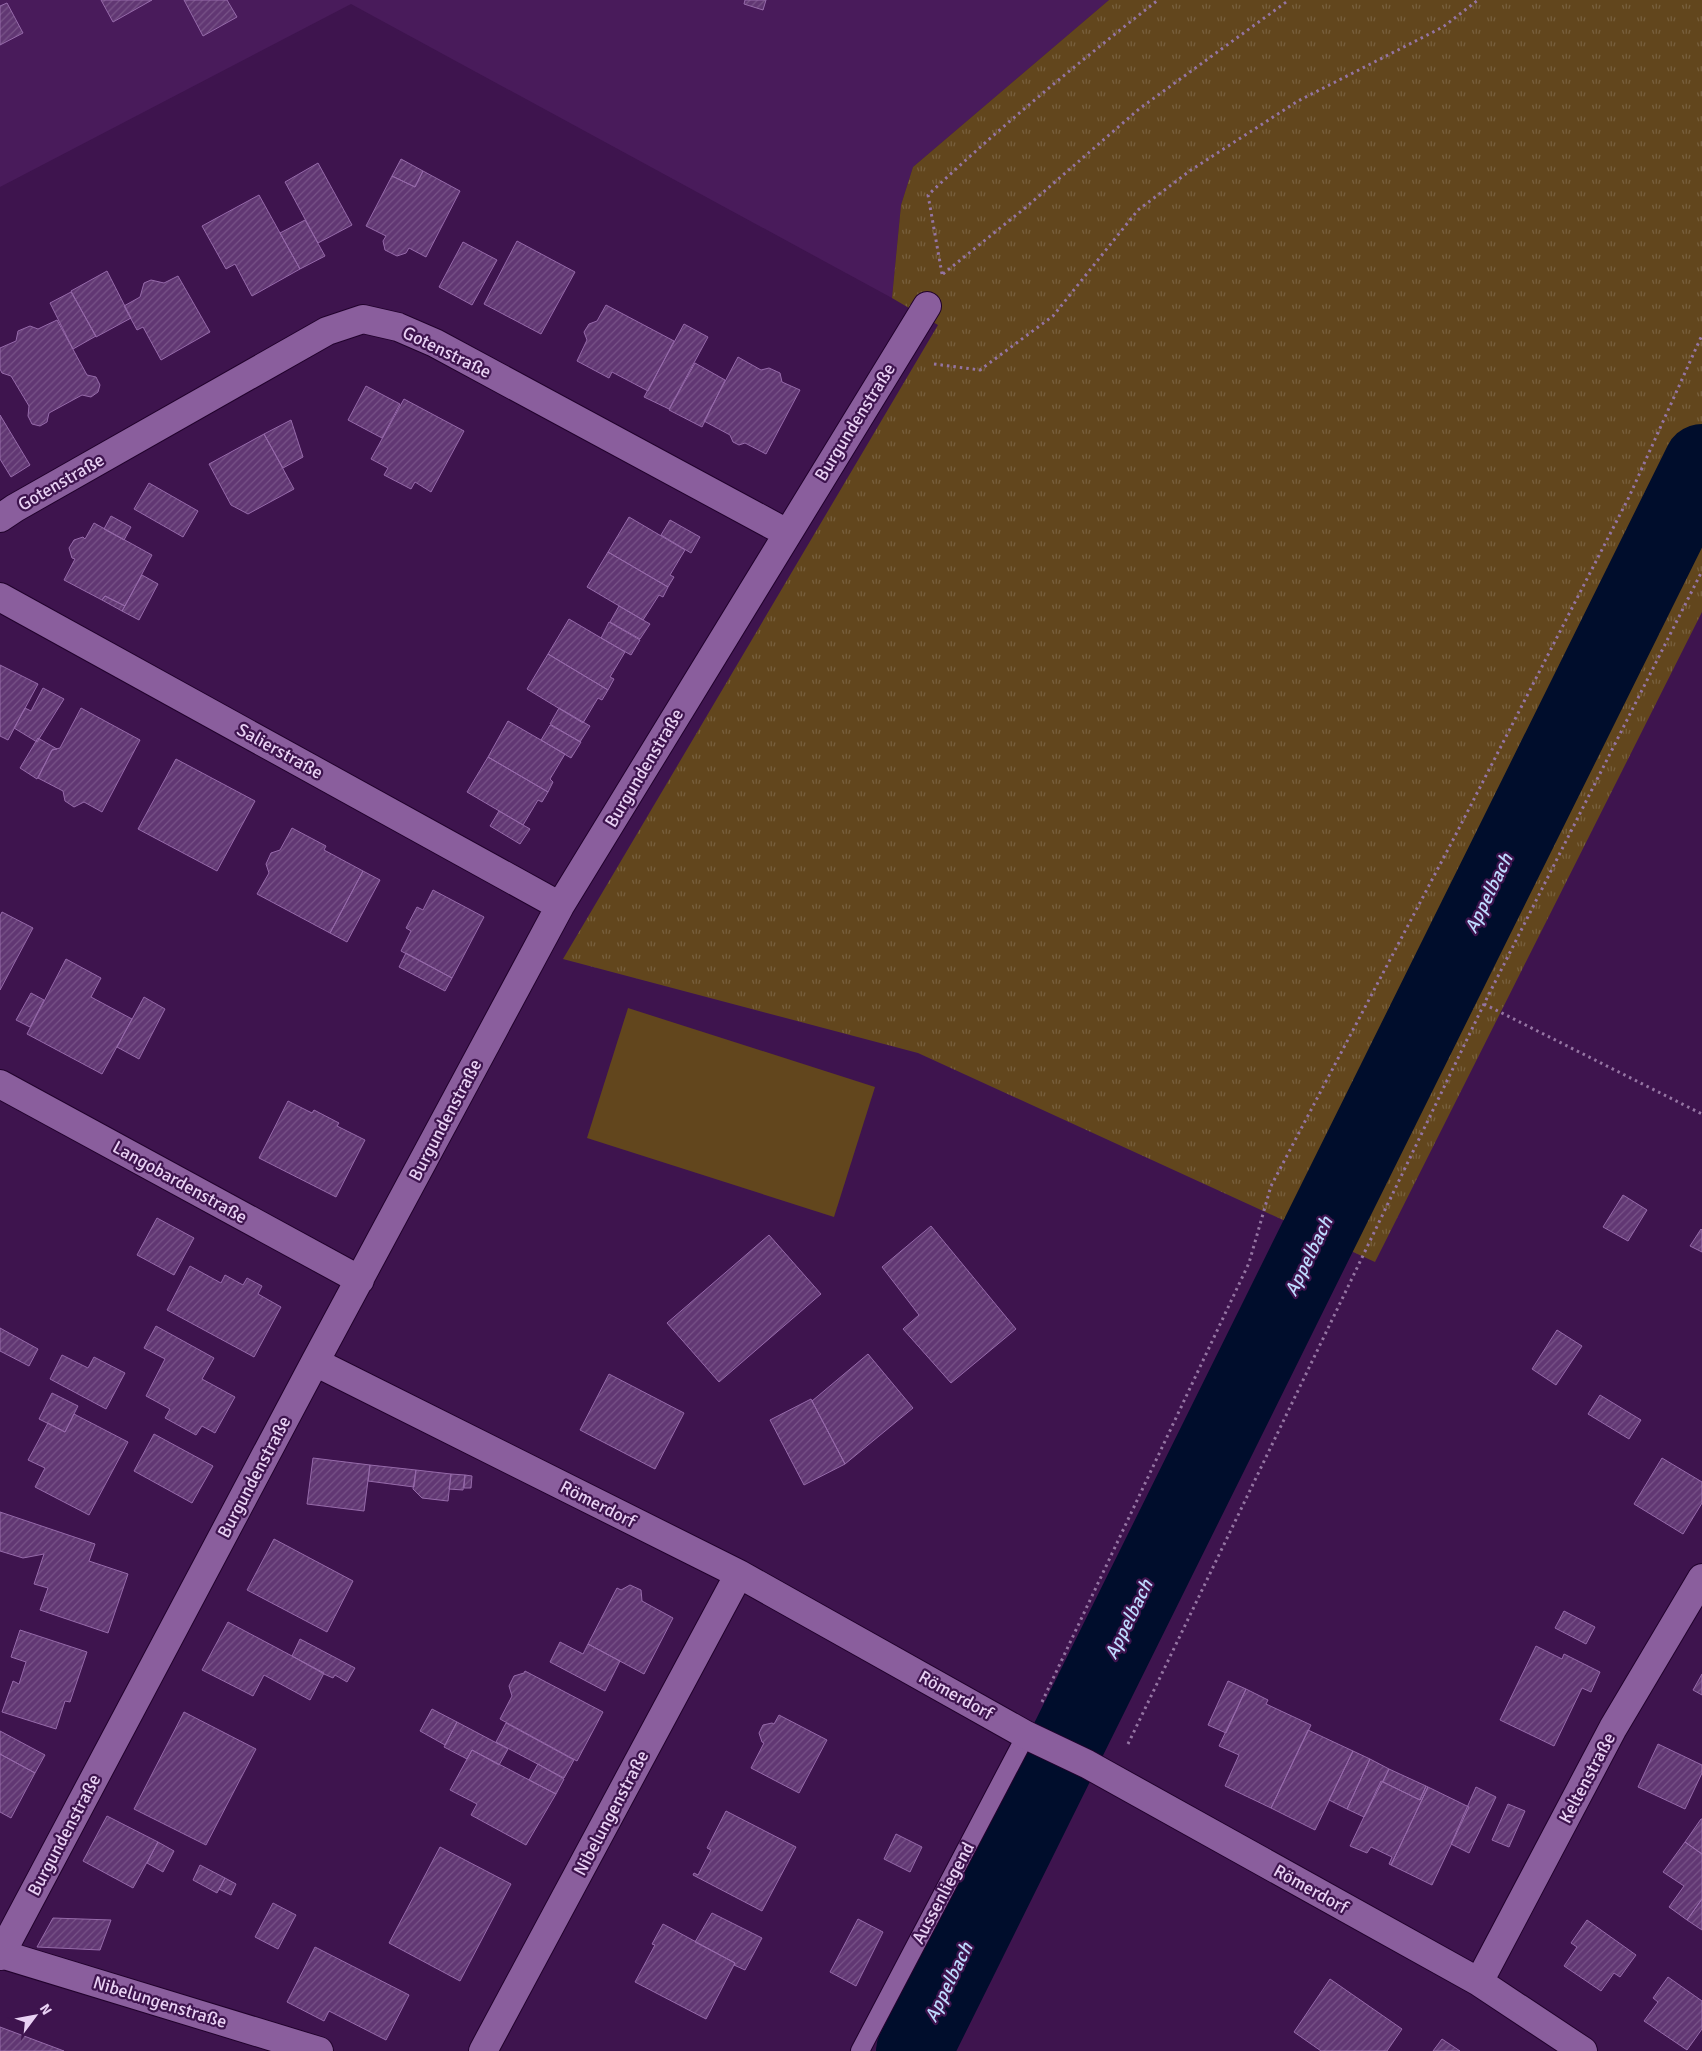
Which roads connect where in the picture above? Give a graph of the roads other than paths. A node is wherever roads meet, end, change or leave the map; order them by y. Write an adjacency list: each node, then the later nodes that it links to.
1 (927, 306): 3 (street, Burgundenstraße)
2 (0, 518): 3 (street, Gotenstraße)
3 (787, 533): 5 (street, Burgundenstraße)
4 (0, 596): 5 (street, Salierstraße)
5 (560, 906): 7 (street, Burgundenstraße)
6 (0, 1084): 7 (street, Langobardenstraße)
7 (360, 1280): 8 (street, Burgundenstraße)
8 (315, 1362): 9 (street, Römerdorf); 12 (street, Burgundenstraße)
9 (739, 1574): 11 (street, Römerdorf); 15 (street, Nibelungenstraße)
10 (1702, 1578): 13 (street, Keltenstraße)
11 (1026, 1734): 13 (street, Römerdorf); 16 (lane, Aussenliegend)
12 (0, 1955): 14 (street, Nibelungenstraße)
13 (1479, 1982): 17 (street, Römerdorf)
14 (318, 2051)
15 (483, 2051)
16 (860, 2051)
17 (1583, 2051)

